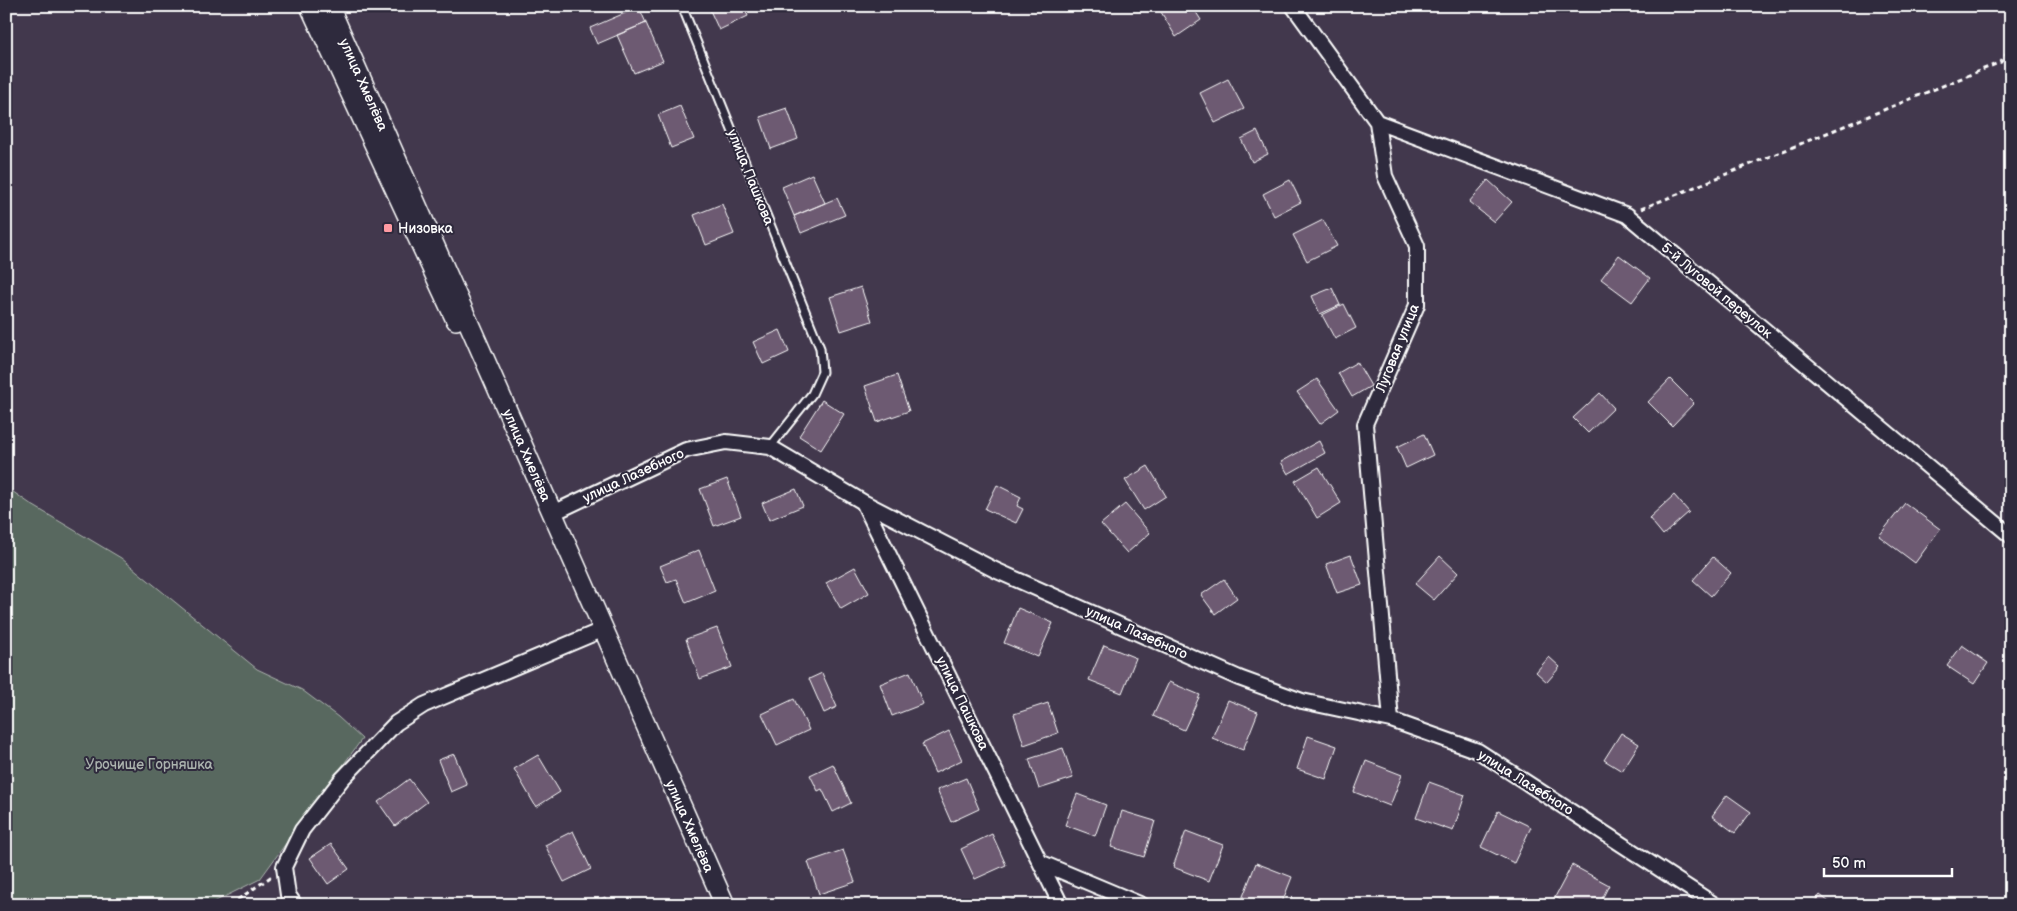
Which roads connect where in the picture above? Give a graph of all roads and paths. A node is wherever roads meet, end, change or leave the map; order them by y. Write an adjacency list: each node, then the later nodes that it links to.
1 (310, 6): 10 (main road)
2 (329, 6): 10 (main road, улица Хмелёва)
3 (682, 6): 8 (lane, улица Пашкова)
4 (1293, 6): 6 (street, Луговая улица)
5 (2011, 47): 7 (path)
6 (1377, 122): 7 (street, 5-й Луговой переулок); 13 (street, Луговая улица)
7 (1627, 215): 11 (street, 5-й Луговой переулок)
8 (770, 447): 9 (street, улица Лазебного); 10 (street, улица Лазебного)
9 (864, 502): 13 (street, улица Лазебного); 14 (street, улица Пашкова)
10 (551, 514): 12 (main road, улица Хмелёва)
11 (2011, 536)
12 (602, 630): 15 (street); 18 (main road, улица Хмелёва)
13 (1392, 720): 21 (street, улица Лазебного)
14 (1042, 863): 19 (street, улица Пашкова); 20 (street)
15 (284, 867): 16 (path); 17 (street)
16 (230, 905)
17 (295, 905)
18 (725, 905)
19 (1061, 905)
20 (1142, 905)
21 (1715, 905)

